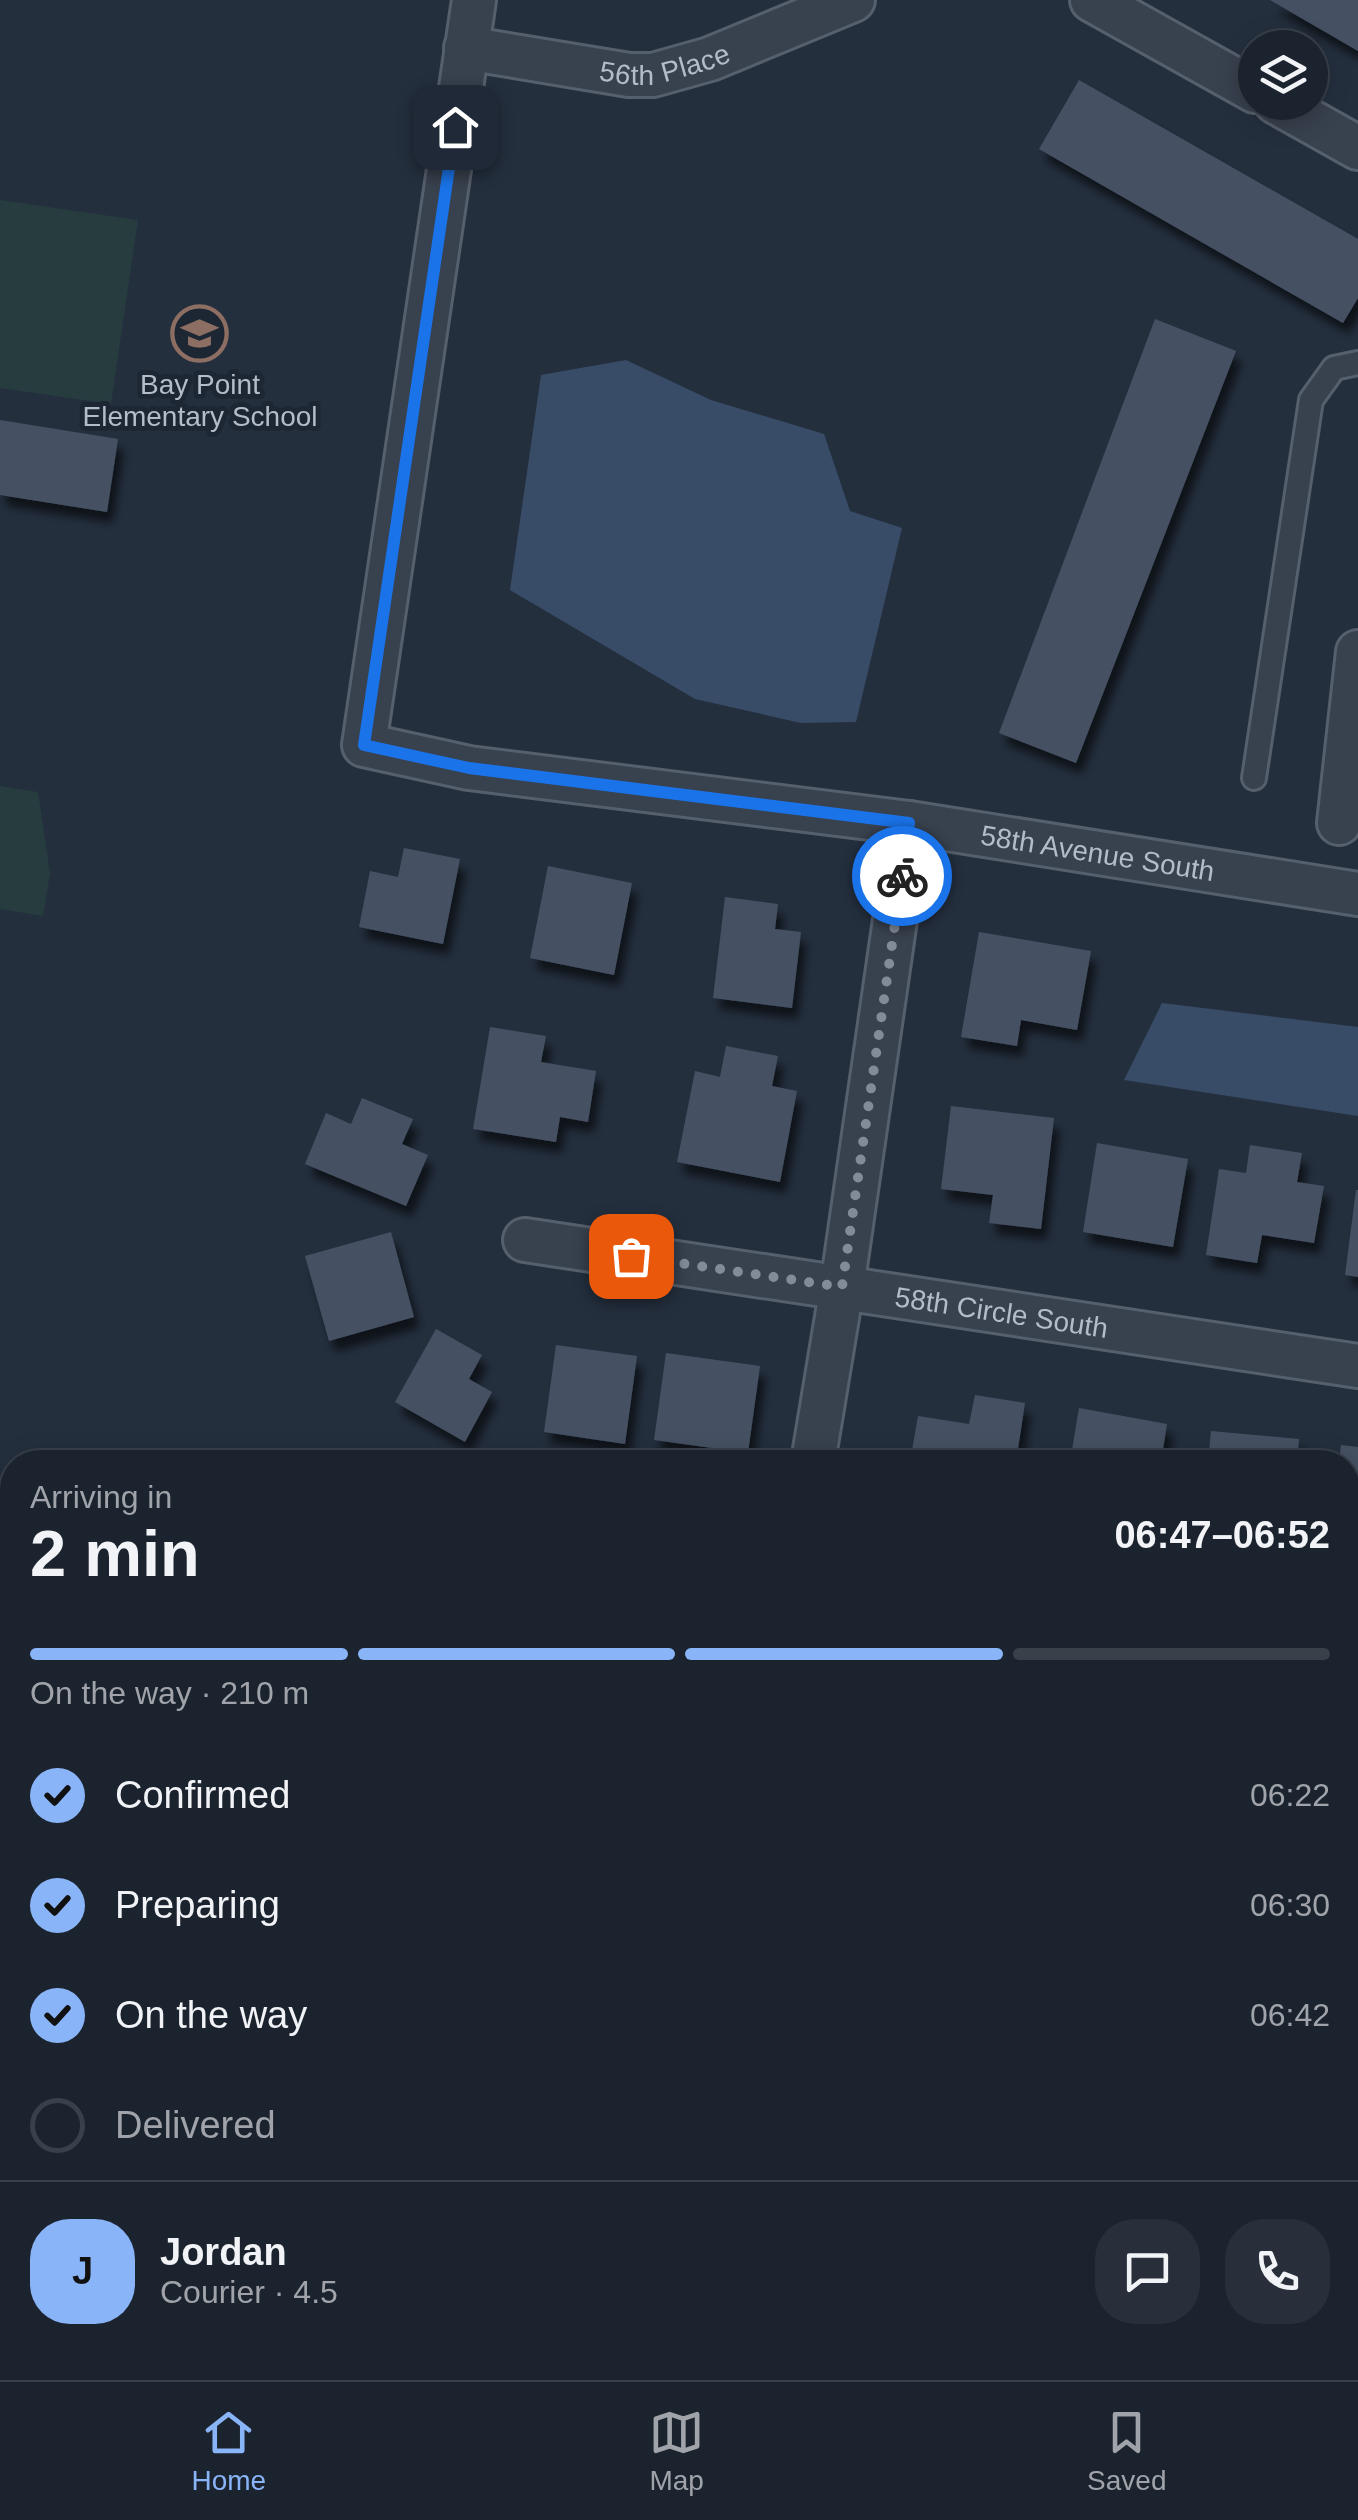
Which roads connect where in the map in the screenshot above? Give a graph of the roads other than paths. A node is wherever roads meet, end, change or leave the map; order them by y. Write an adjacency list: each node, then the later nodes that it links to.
1 (474, 0): 4 (street)
2 (852, 0): 4 (street, 56th Place)
3 (1092, 0): 5 (street)
4 (466, 48): 12 (street, 58th Avenue South)
5 (1238, 82)
6 (1308, 120): 7 (street)
7 (1358, 148)
8 (1358, 362): 10 (lane)
9 (1358, 659): 11 (street)
10 (1254, 778)
11 (1339, 822)
12 (909, 823): 13 (street, 58th Avenue South); 15 (street)
13 (1358, 894)
14 (525, 1240): 15 (street, 58th Circle South)
15 (842, 1287): 16 (street, 58th Circle South); 17 (street)
16 (1358, 1366)
17 (815, 1450)

